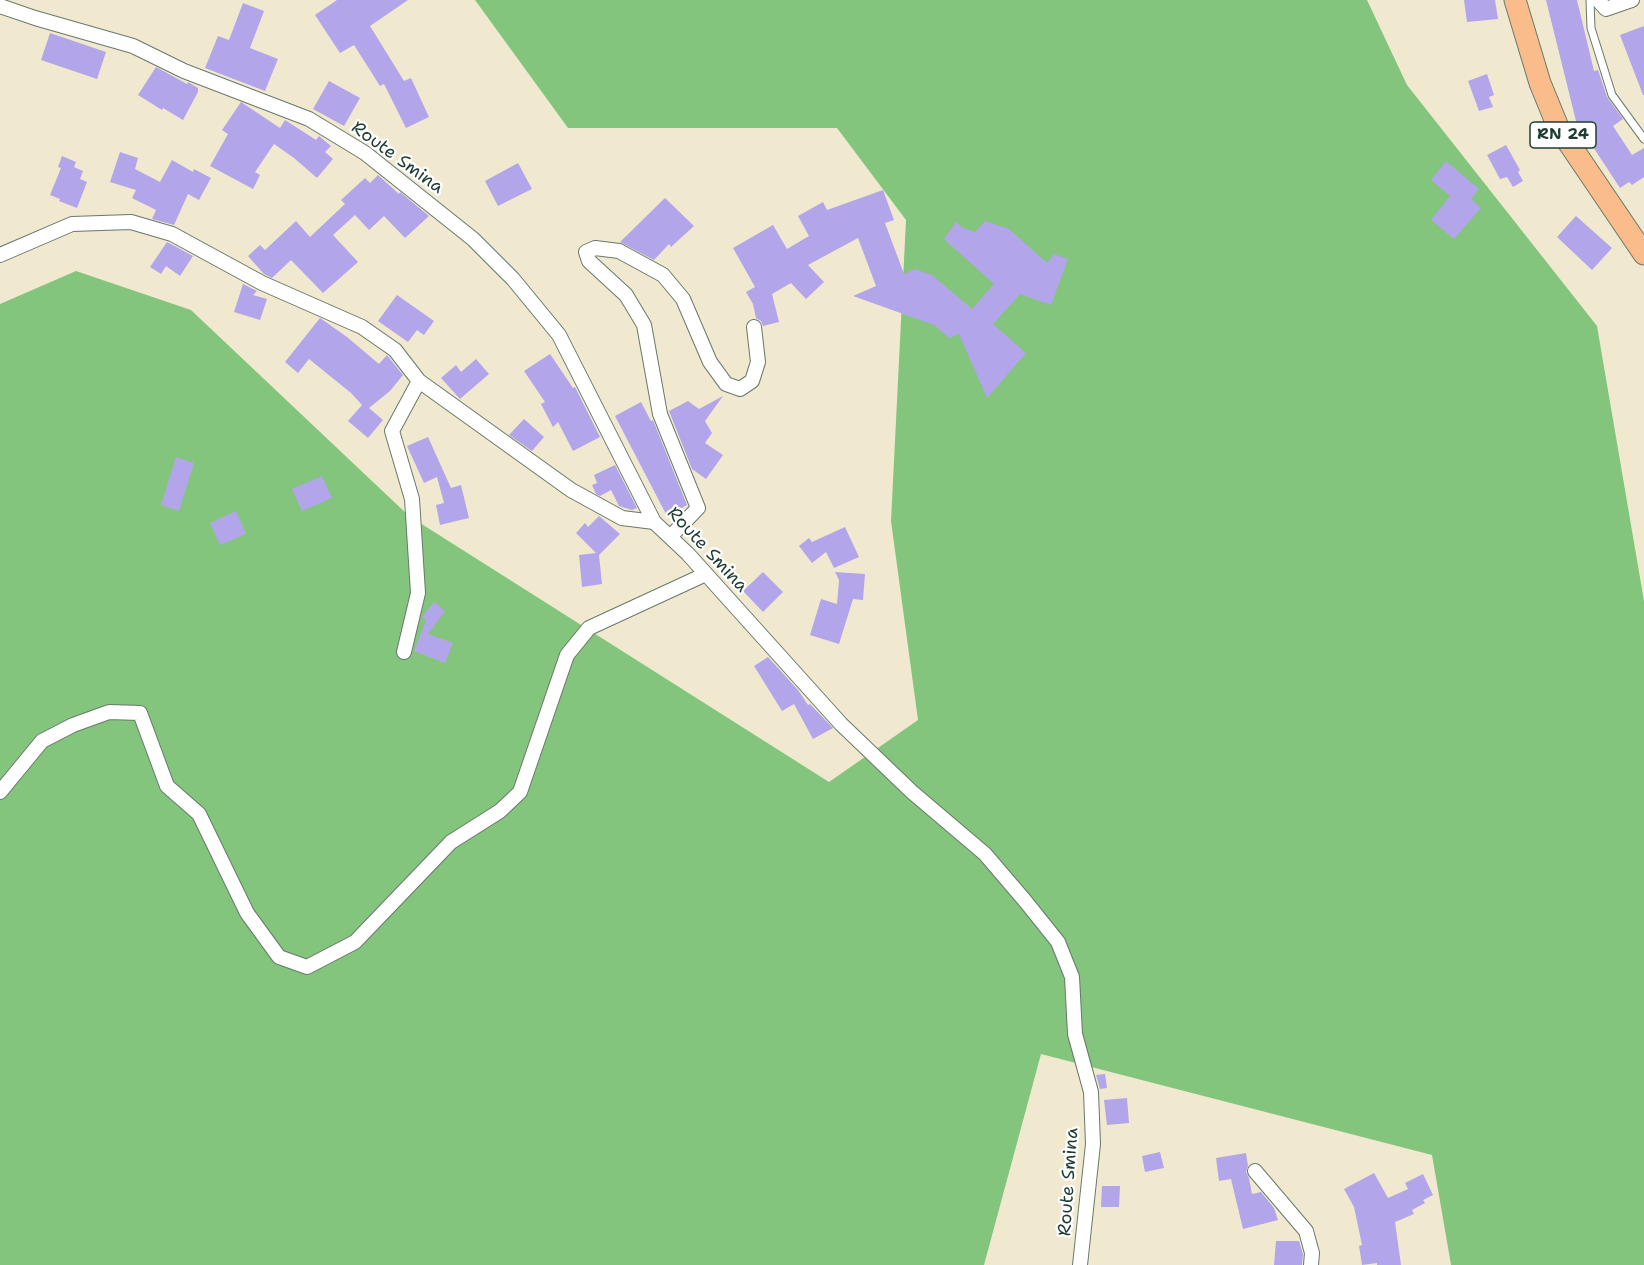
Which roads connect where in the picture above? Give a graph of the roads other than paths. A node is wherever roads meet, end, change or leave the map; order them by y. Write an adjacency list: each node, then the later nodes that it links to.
1 (1515, 0): 7 (main road, RN 24)
2 (1590, 0): 6 (lane)
3 (1598, 0): 4 (street)
4 (1632, 0)
5 (0, 6): 11 (street, Route Smina)
6 (1644, 139)
7 (1644, 254)
8 (0, 255): 10 (street)
9 (754, 327): 12 (street)
10 (419, 381): 11 (street); 14 (street)
11 (654, 522): 12 (street, Route Smina)
12 (670, 537): 13 (street, Route Smina)
13 (706, 574): 15 (street); 17 (street, Route Smina)
14 (404, 652)
15 (0, 792)
16 (1255, 1171): 18 (street)
17 (1080, 1265)
18 (1311, 1265)

